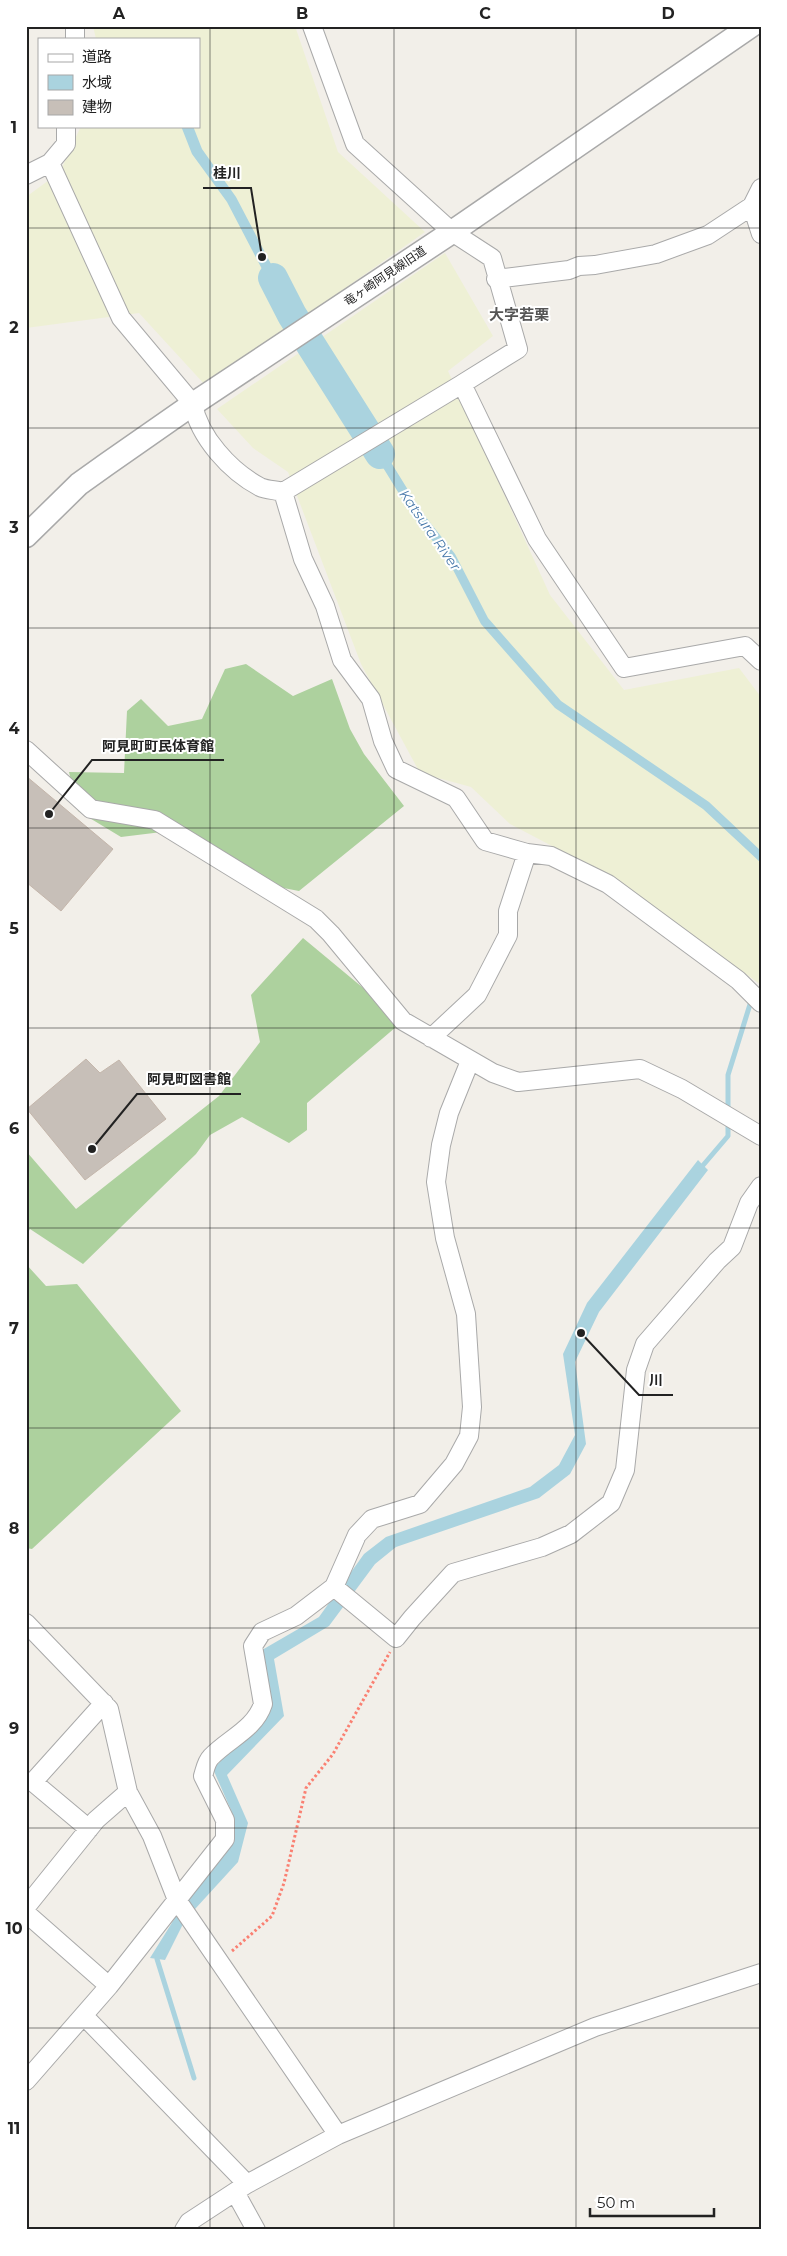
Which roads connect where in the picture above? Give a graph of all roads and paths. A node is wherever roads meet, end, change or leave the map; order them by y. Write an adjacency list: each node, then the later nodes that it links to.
1 (312, 26): 8 (street)
2 (751, 26): 8 (street, 竜ヶ崎阿見線旧道)
3 (66, 128): 4 (street)
4 (50, 163): 5 (street); 12 (street)
5 (26, 175)
6 (761, 188): 7 (street)
7 (752, 206): 9 (street); 10 (street)
8 (452, 232): 10 (street); 12 (street, 竜ヶ崎阿見線旧道)
9 (761, 234)
10 (496, 279): 11 (street)
11 (462, 384): 13 (street); 15 (street)
12 (193, 404): 13 (street); 14 (street, 竜ヶ崎阿見線旧道)
13 (283, 492): 17 (street)
14 (29, 530)
15 (761, 661)
16 (26, 750): 19 (street)
17 (527, 853): 18 (street); 19 (street)
18 (761, 1002)
19 (431, 1038): 20 (street)
20 (470, 1061): 21 (street); 23 (street)
21 (761, 1136)
22 (761, 1186): 25 (street)
23 (334, 1587): 25 (street); 29 (street)
24 (26, 1623): 26 (street)
25 (396, 1638): 32 (path)
26 (104, 1703): 27 (street); 28 (street)
27 (128, 1792): 28 (street); 29 (street)
28 (89, 1829): 30 (street)
29 (177, 1900): 32 (street); 34 (street)
30 (26, 1907)
31 (26, 1913): 34 (street)
32 (221, 1966): 37 (street)
33 (761, 1973): 37 (street)
34 (109, 1986): 35 (street)
35 (84, 2016): 36 (street); 38 (street)
36 (26, 2080)
37 (338, 2135): 38 (street)
38 (241, 2188): 39 (street); 40 (street)
39 (189, 2227)
40 (256, 2230)

